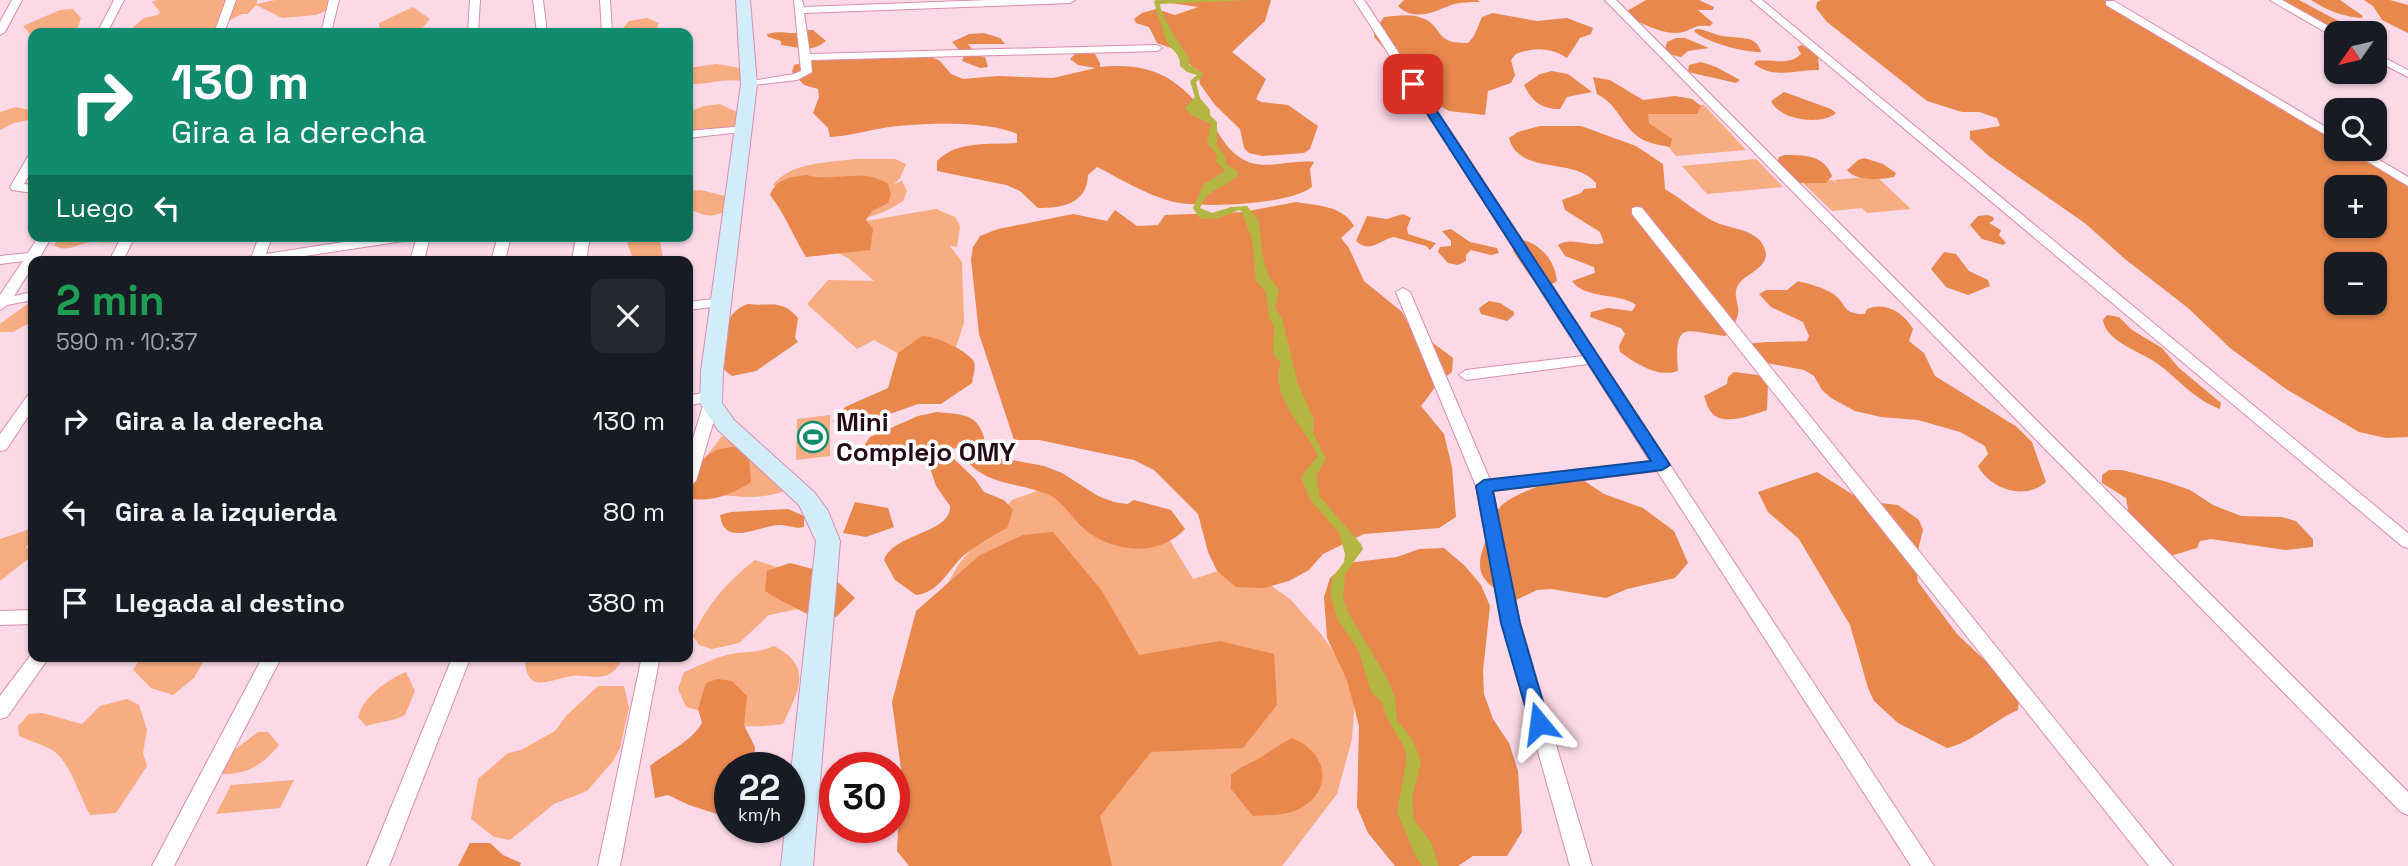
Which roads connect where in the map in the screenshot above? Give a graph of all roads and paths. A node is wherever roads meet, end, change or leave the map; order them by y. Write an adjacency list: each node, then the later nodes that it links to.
1 (18, 0): 23 (street)
2 (119, 0): 17 (street)
3 (231, 0): 18 (street)
4 (334, 0): 19 (street)
5 (475, 0): 20 (street)
6 (538, 0): 21 (street)
7 (605, 0): 22 (street)
8 (743, 0): 28 (main road)
9 (1070, 0): 15 (street)
10 (1359, 0): 49 (street)
11 (1610, 0): 66 (street)
12 (1756, 0): 58 (street)
13 (2275, 0): 16 (street)
14 (2110, 2): 30 (street)
15 (799, 5): 25 (street)
16 (2324, 27)
17 (105, 28)
18 (221, 28)
19 (327, 28)
20 (472, 28)
21 (541, 28)
22 (607, 28)
23 (0, 32)
24 (1157, 48): 25 (street)
25 (807, 57): 28 (street)
26 (2387, 63): 27 (street)
27 (2408, 74)
28 (749, 84): 29 (main road)
29 (745, 129): 31 (street); 46 (main road)
30 (2324, 131)
31 (693, 134)
32 (2374, 161): 34 (street)
33 (28, 167): 35 (street)
34 (2408, 181)
35 (28, 188)
36 (1637, 211): 73 (street)
37 (42, 242): 39 (street)
38 (372, 242): 40 (street)
39 (34, 256)
40 (283, 256)
41 (28, 257): 42 (street)
42 (0, 260)
43 (28, 265): 47 (street)
44 (1403, 292): 57 (street)
45 (28, 297): 47 (street)
46 (722, 302): 48 (street); 51 (main road)
47 (1, 304)
48 (693, 305)
49 (1592, 359): 50 (street); 56 (street)
50 (1466, 375)
51 (711, 400): 52 (street); 55 (street); 70 (main road)
52 (693, 401)
53 (28, 405): 54 (street)
54 (0, 446)
55 (693, 463)
56 (1662, 465): 57 (street); 72 (street)
57 (1484, 486): 71 (street)
58 (2408, 542)
59 (28, 617): 60 (street)
60 (0, 618)
61 (37, 662): 65 (street)
62 (270, 662): 67 (street)
63 (460, 662): 68 (street)
64 (650, 662): 69 (street)
65 (0, 711)
66 (2408, 806)
67 (163, 866)
68 (378, 866)
69 (609, 866)
70 (797, 866)
71 (1581, 866)
72 (1923, 866)
73 (2162, 866)

